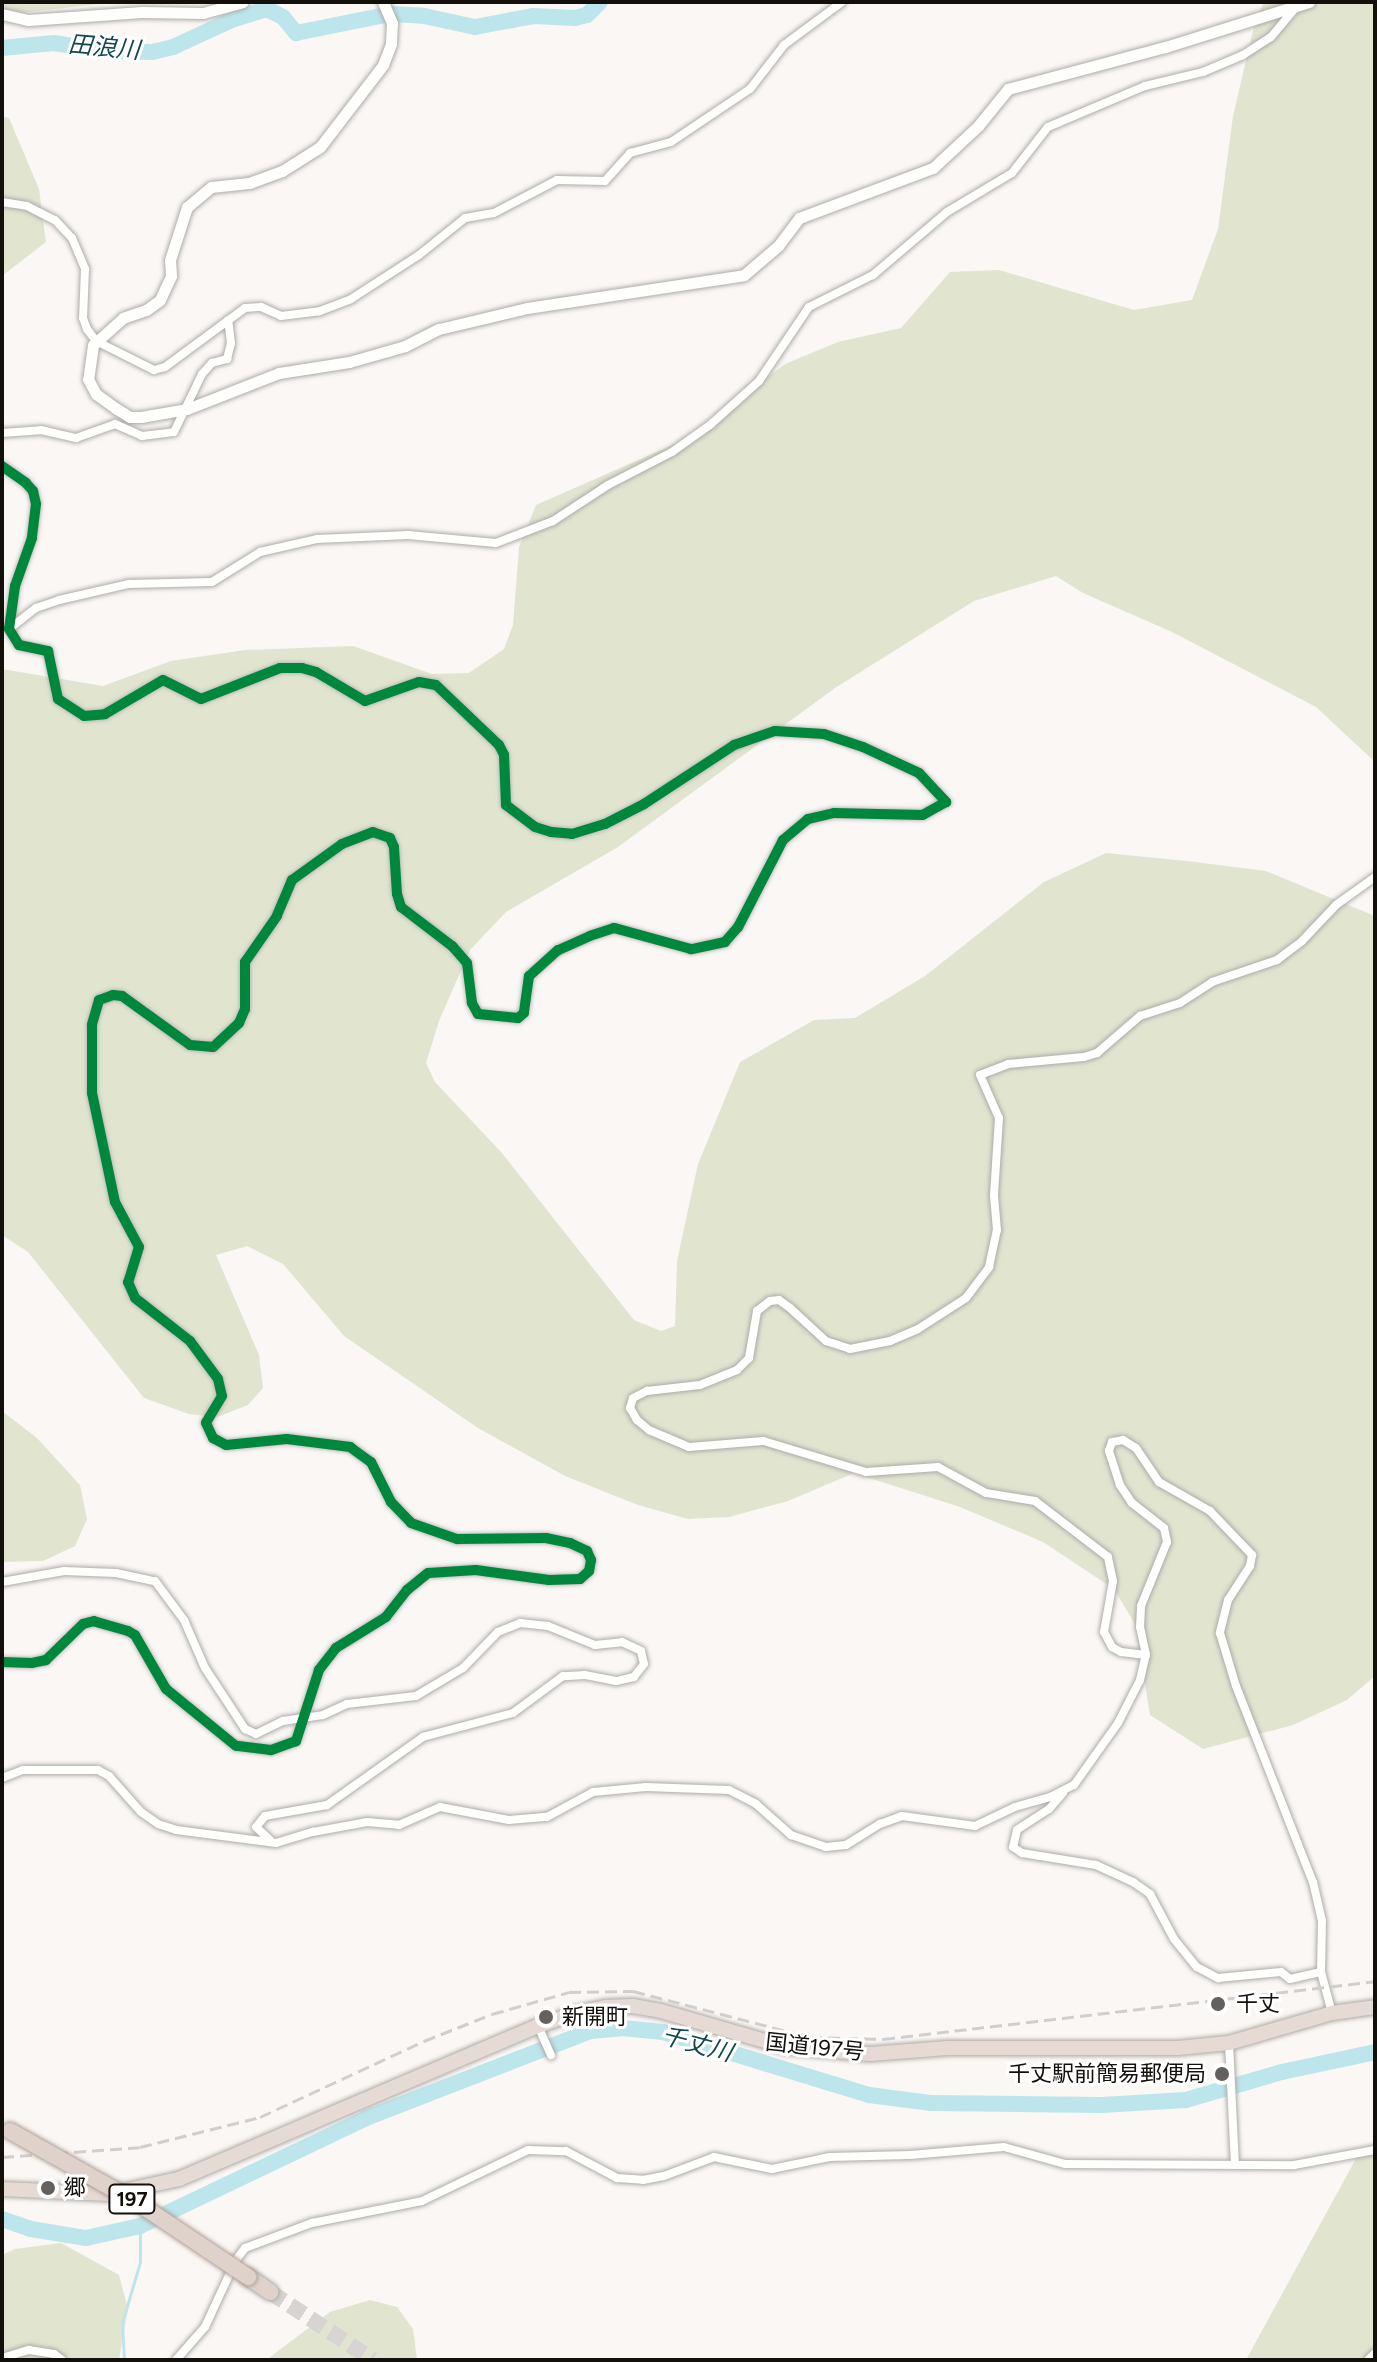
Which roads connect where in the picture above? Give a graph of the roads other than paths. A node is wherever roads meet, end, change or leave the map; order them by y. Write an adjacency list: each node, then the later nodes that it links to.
1 (243, 2): 5 (street)
2 (383, 2): 8 (street)
3 (842, 2): 7 (street)
4 (1303, 4): 9 (street); 12 (street)
5 (2, 14)
6 (2, 202): 8 (street)
7 (228, 320): 8 (street); 9 (street)
8 (96, 341): 9 (street)
9 (187, 409): 10 (street)
10 (2, 433)
11 (2, 466): 12 (street)
12 (9, 629): 17 (street)
13 (1375, 877): 15 (street)
14 (2, 1582): 17 (street)
15 (1146, 1655): 19 (street); 21 (street)
16 (2, 1662): 17 (street)
17 (303, 1717): 20 (street)
18 (2, 1778): 20 (street)
19 (1064, 1792): 20 (street); 21 (street)
20 (276, 1843)
21 (1321, 1972): 23 (street)
22 (1375, 2007): 23 (highway, 国道197号 / 197)
23 (1332, 2013): 25 (highway, 国道197号 / 197)
24 (540, 2030): 25 (highway, 国道197号 / 197); 26 (street); 30 (highway, 国道197号 / 197)
25 (1229, 2043): 29 (street)
26 (551, 2055)
27 (6, 2130): 31 (highway, 197, bridge)
28 (1375, 2150): 29 (street)
29 (1235, 2164): 35 (street)
30 (2, 2189)
31 (270, 2292)
32 (1375, 2353): 36 (street)
33 (2, 2358): 34 (street)
34 (62, 2360)
35 (176, 2360)
36 (1368, 2360)

